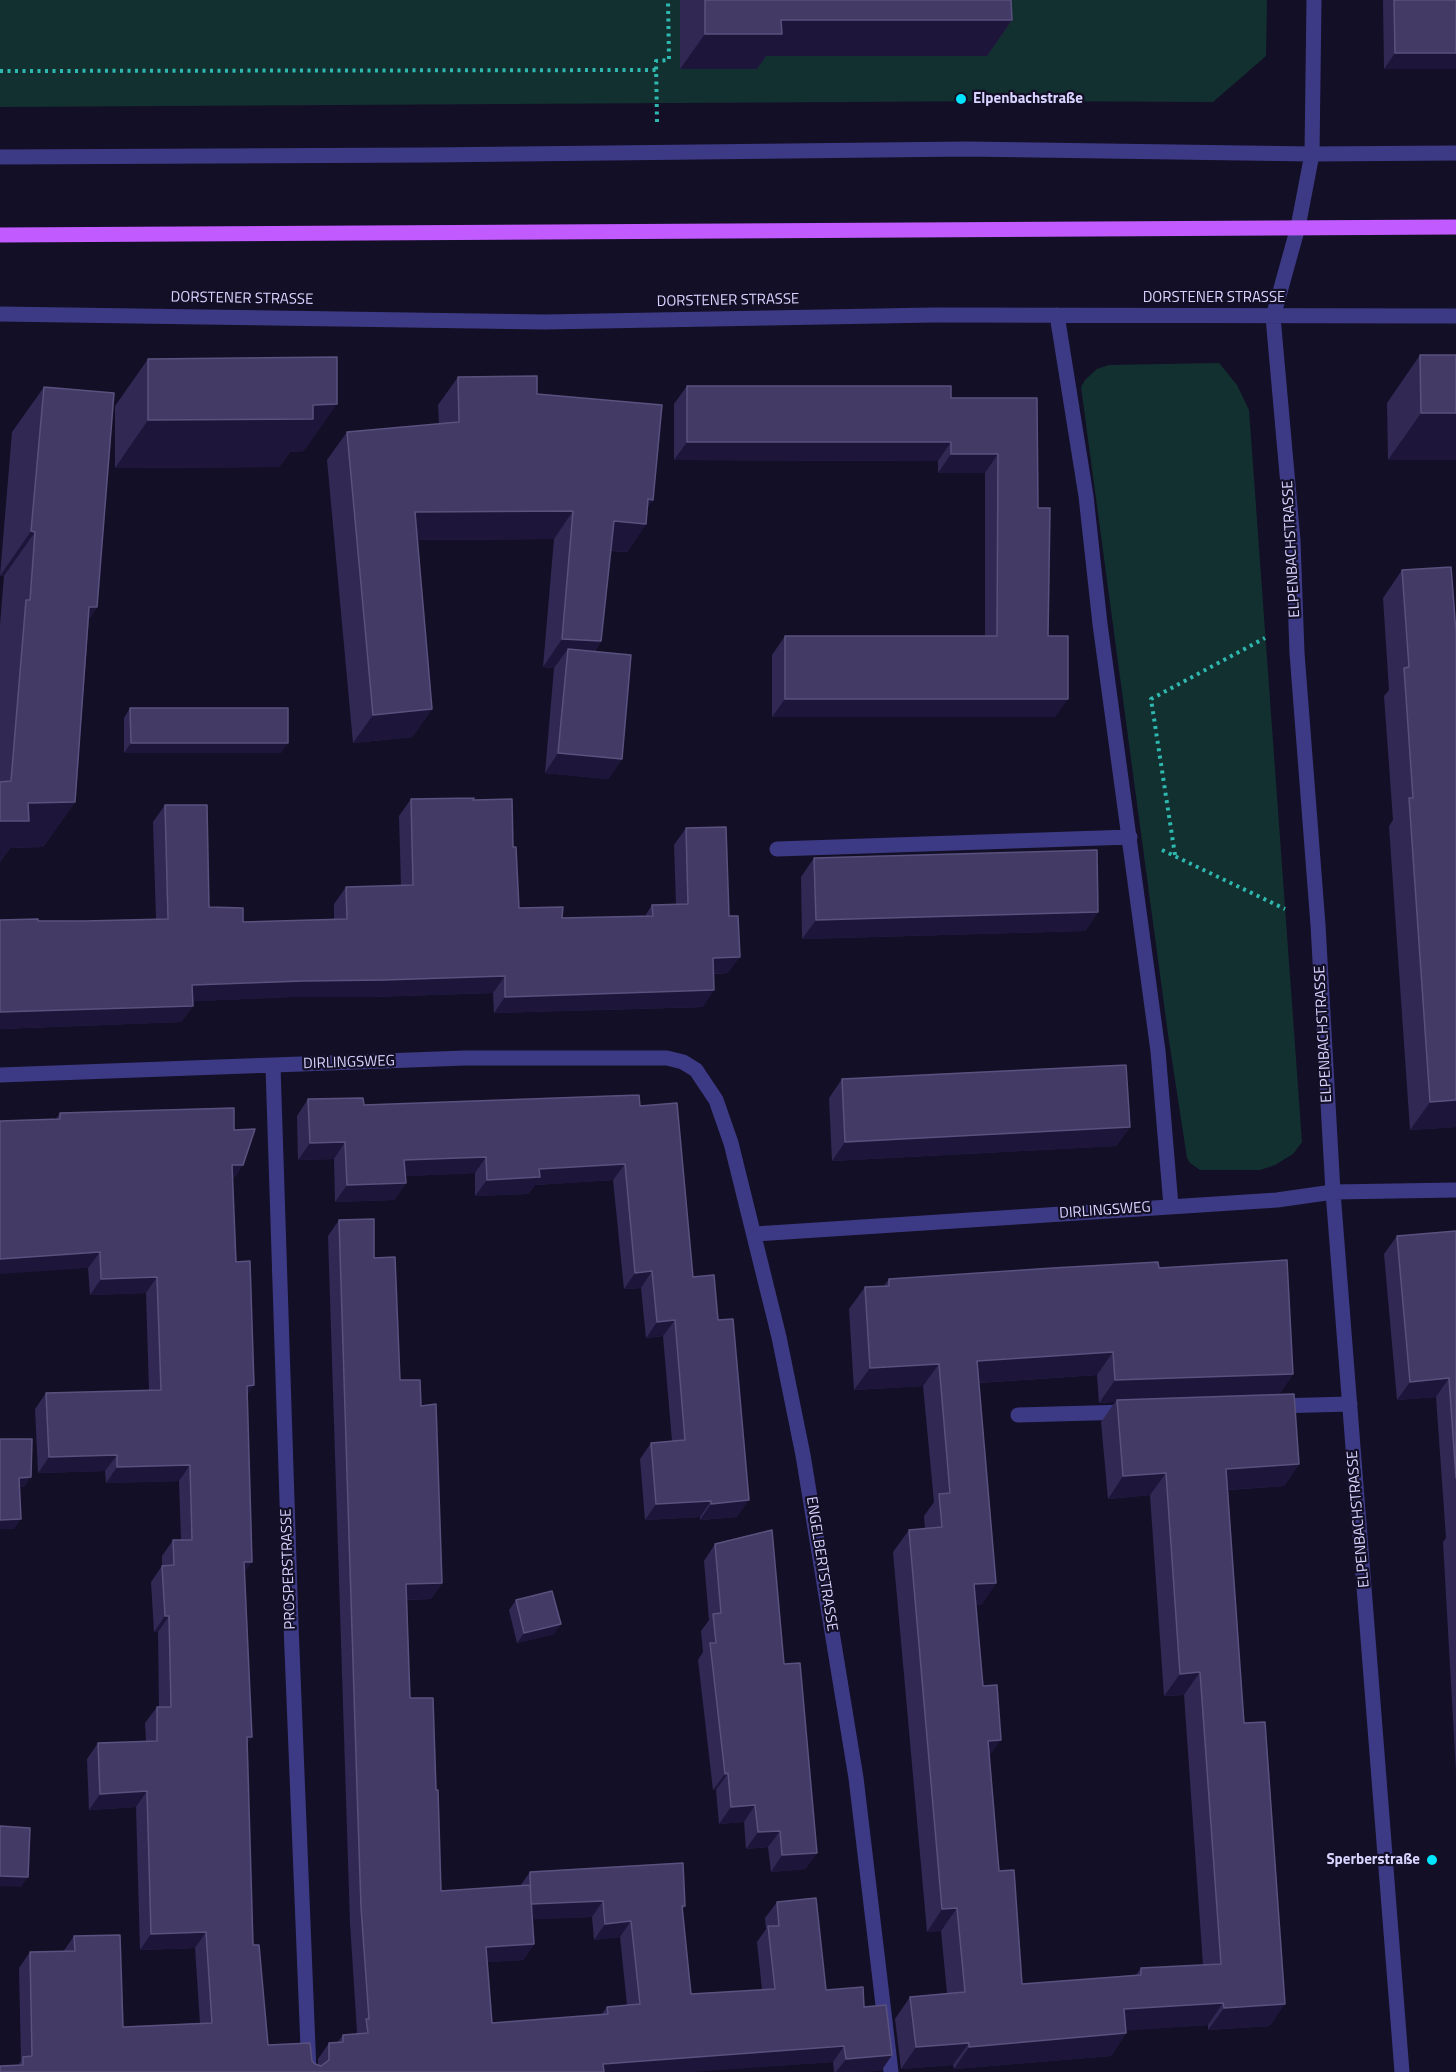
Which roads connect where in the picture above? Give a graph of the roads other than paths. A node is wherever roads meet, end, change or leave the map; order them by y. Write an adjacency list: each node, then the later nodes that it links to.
1 (1314, 0): 3 (street, ELPENBACHSTRASSE)
2 (1456, 153): 3 (street)
3 (1312, 154): 4 (street); 5 (street, ELPENBACHSTRASSE)
4 (0, 157)
5 (1298, 227): 6 (main road); 7 (main road); 10 (street, ELPENBACHSTRASSE)
6 (1456, 227)
7 (0, 235)
8 (0, 314): 9 (street, DORSTENER STRASSE)
9 (1057, 315): 10 (street, DORSTENER STRASSE); 12 (street)
10 (1273, 316): 11 (street, DORSTENER STRASSE); 18 (street, ELPENBACHSTRASSE)
11 (1456, 316)
12 (1130, 837): 13 (street); 19 (street)
13 (777, 849)
14 (273, 1066): 15 (street, DIRLINGSWEG); 16 (street, DIRLINGSWEG); 25 (street, PROSPERSTRASSE)
15 (696, 1070): 20 (street, ENGELBERTSTRASSE)
16 (0, 1075)
17 (1456, 1190): 18 (street, DIRLINGSWEG)
18 (1333, 1192): 19 (street, DIRLINGSWEG); 21 (street, ELPENBACHSTRASSE)
19 (1171, 1206): 20 (street, DIRLINGSWEG)
20 (755, 1234): 26 (street, ENGELBERTSTRASSE)
21 (1350, 1404): 22 (street); 27 (street, ELPENBACHSTRASSE)
22 (1255, 1407)
23 (1149, 1411): 24 (street)
24 (1018, 1415)
25 (309, 2072)
26 (891, 2072)
27 (1402, 2072)

